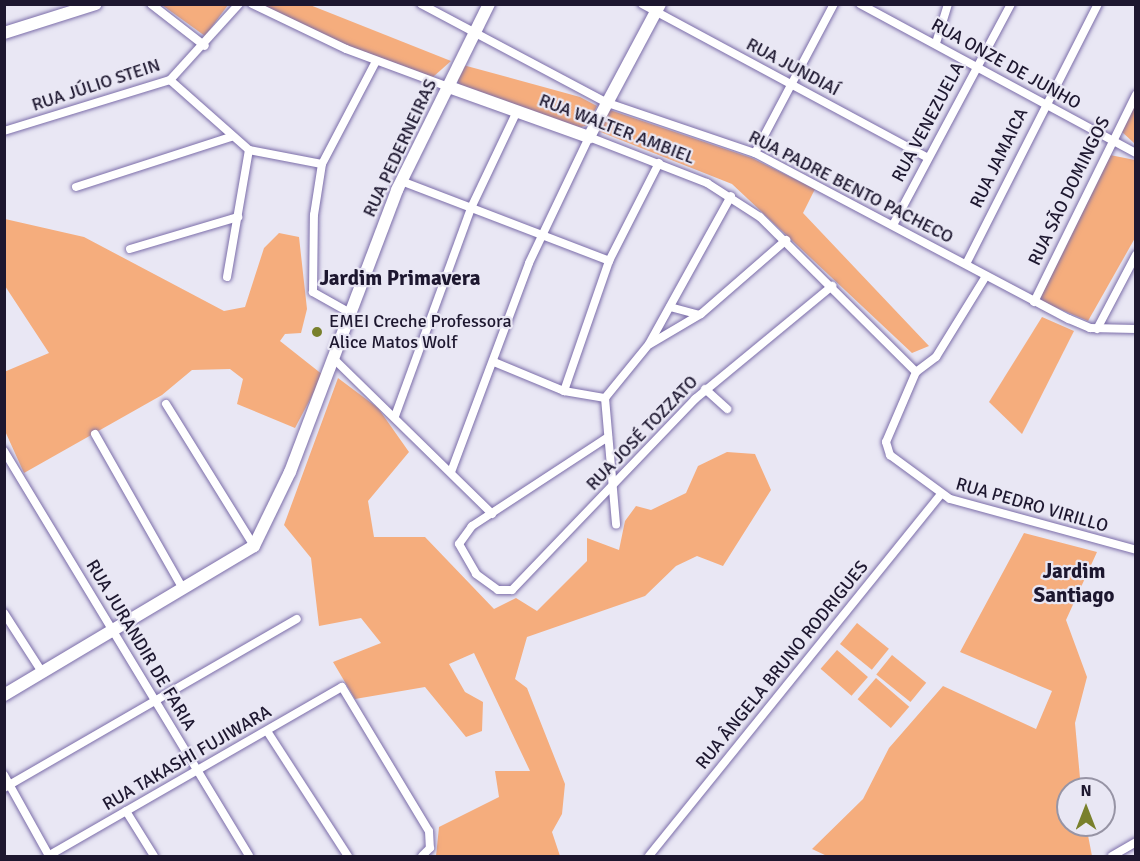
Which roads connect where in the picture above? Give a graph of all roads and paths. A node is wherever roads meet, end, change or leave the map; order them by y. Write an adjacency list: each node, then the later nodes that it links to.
1 (96, 4): 14 (street)
2 (151, 4): 17 (street)
3 (239, 4): 17 (street, RUA JÚLIO STEIN)
4 (252, 4): 18 (street, RUA WALTER AMBIEL)
5 (421, 4): 15 (street, RUA PADRE BENTO PACHECO)
6 (489, 4): 15 (street, RUA PEDERNEIRAS)
7 (642, 4): 13 (street, RUA JUNDIAÍ)
8 (834, 4): 21 (street)
9 (861, 4): 16 (street, RUA ONZE DE JUNHO)
10 (948, 4): 16 (street)
11 (1011, 4): 19 (street, RUA VENEZUELA)
12 (1098, 4): 25 (street, RUA JAMAICA)
13 (658, 8): 21 (street, RUA JUNDIAÍ); 24 (street)
14 (4, 33)
15 (474, 33): 22 (street, RUA PEDERNEIRAS); 24 (street, RUA PADRE BENTO PACHECO)
16 (936, 44): 19 (street, RUA ONZE DE JUNHO)
17 (205, 46): 20 (street, RUA JÚLIO STEIN)
18 (376, 61): 22 (street, RUA WALTER AMBIEL); 35 (street)
19 (976, 67): 25 (street, RUA ONZE DE JUNHO); 34 (street, RUA VENEZUELA)
20 (170, 80): 27 (street, RUA JÚLIO STEIN); 28 (street)
21 (791, 84): 32 (street); 34 (street, RUA JUNDIAÍ)
22 (448, 87): 26 (street, RUA WALTER AMBIEL); 37 (street, RUA PEDERNEIRAS)
23 (1136, 96): 30 (street, RUA SÃO DOMINGOS)
24 (605, 102): 29 (street); 32 (street, RUA PADRE BENTO PACHECO)
25 (1044, 104): 30 (street, RUA ONZE DE JUNHO); 48 (street, RUA JAMAICA)
26 (517, 111): 29 (street, RUA WALTER AMBIEL); 40 (street)
27 (4, 131)
28 (231, 137): 31 (street); 38 (street)
29 (589, 137): 36 (street, RUA WALTER AMBIEL); 43 (street)
30 (1112, 140): 33 (street, RUA ONZE DE JUNHO); 52 (street, RUA SÃO DOMINGOS)
31 (249, 150): 35 (street); 41 (street)
32 (755, 153): 42 (street, RUA PADRE BENTO PACHECO)
33 (1136, 153)
34 (928, 158): 42 (street, RUA VENEZUELA)
35 (322, 164): 54 (street)
36 (659, 164): 39 (street, RUA WALTER AMBIEL); 47 (street)
37 (402, 181): 40 (street); 54 (street, RUA PEDERNEIRAS)
38 (76, 187)
39 (731, 196): 44 (street, RUA WALTER AMBIEL); 53 (street)
40 (471, 208): 43 (street); 67 (street)
41 (238, 217): 45 (street); 50 (street)
42 (893, 225): 48 (street, RUA PADRE BENTO PACHECO)
43 (542, 236): 47 (street); 60 (street)
44 (786, 240): 51 (street, RUA WALTER AMBIEL); 55 (street)
45 (130, 249)
46 (1136, 255): 56 (street)
47 (609, 261): 63 (street)
48 (966, 264): 49 (street, RUA PADRE BENTO PACHECO)
49 (986, 276): 52 (street, RUA PADRE BENTO PACHECO); 61 (street, RUA PEDRO VIRILLO)
50 (227, 278)
51 (832, 286): 61 (street, RUA WALTER AMBIEL); 62 (street, RUA JOSÉ TOZZATO)
52 (1034, 302): 56 (street, RUA PADRE BENTO PACHECO)
53 (670, 308): 55 (street); 58 (street)
54 (352, 314): 59 (street, RUA PEDERNEIRAS)
55 (701, 314): 58 (street)
56 (1097, 329): 57 (street, RUA PADRE BENTO PACHECO)
57 (1136, 329)
58 (649, 344): 64 (street)
59 (335, 360): 67 (street); 76 (street, RUA PEDERNEIRAS)
60 (494, 362): 63 (street); 71 (street)
61 (916, 372): 73 (street, RUA PEDRO VIRILLO)
62 (705, 389): 66 (street); 72 (street, RUA JOSÉ TOZZATO)
63 (564, 391): 64 (street)
64 (604, 398): 69 (street)
65 (166, 404): 76 (street)
66 (727, 409)
67 (395, 416): 71 (street)
68 (95, 434): 78 (street)
69 (608, 437): 72 (street); 74 (street)
70 (4, 451): 81 (street, RUA JURANDIR DE FARIA)
71 (451, 472): 74 (street)
72 (613, 487): 74 (street, RUA JOSÉ TOZZATO); 75 (street)
73 (940, 495): 77 (street, RUA PEDRO VIRILLO); 96 (street, RUA ÂNGELA BRUNO RODRIGUES)
74 (492, 514)
75 (616, 525)
76 (254, 546): 78 (street)
77 (1136, 550)
78 (183, 589): 81 (street)
79 (4, 613): 82 (street)
80 (297, 619): 84 (street)
81 (115, 628): 82 (street); 84 (street, RUA JURANDIR DE FARIA)
82 (42, 672): 83 (street)
83 (4, 695)
84 (155, 700): 86 (street, RUA JURANDIR DE FARIA); 88 (street)
85 (267, 731): 86 (street, RUA TAKASHI FUJIWARA); 94 (street); 95 (street, RUA TAKASHI FUJIWARA)
86 (195, 770): 89 (street, RUA TAKASHI FUJIWARA); 93 (street, RUA JURANDIR DE FARIA)
87 (4, 775): 88 (street)
88 (7, 787): 91 (street)
89 (126, 811): 91 (street, RUA TAKASHI FUJIWARA); 92 (street)
90 (1136, 842): 97 (street)
91 (49, 856)
92 (154, 856)
93 (249, 856)
94 (348, 856)
95 (422, 856)
96 (649, 856)
97 (1112, 856)

